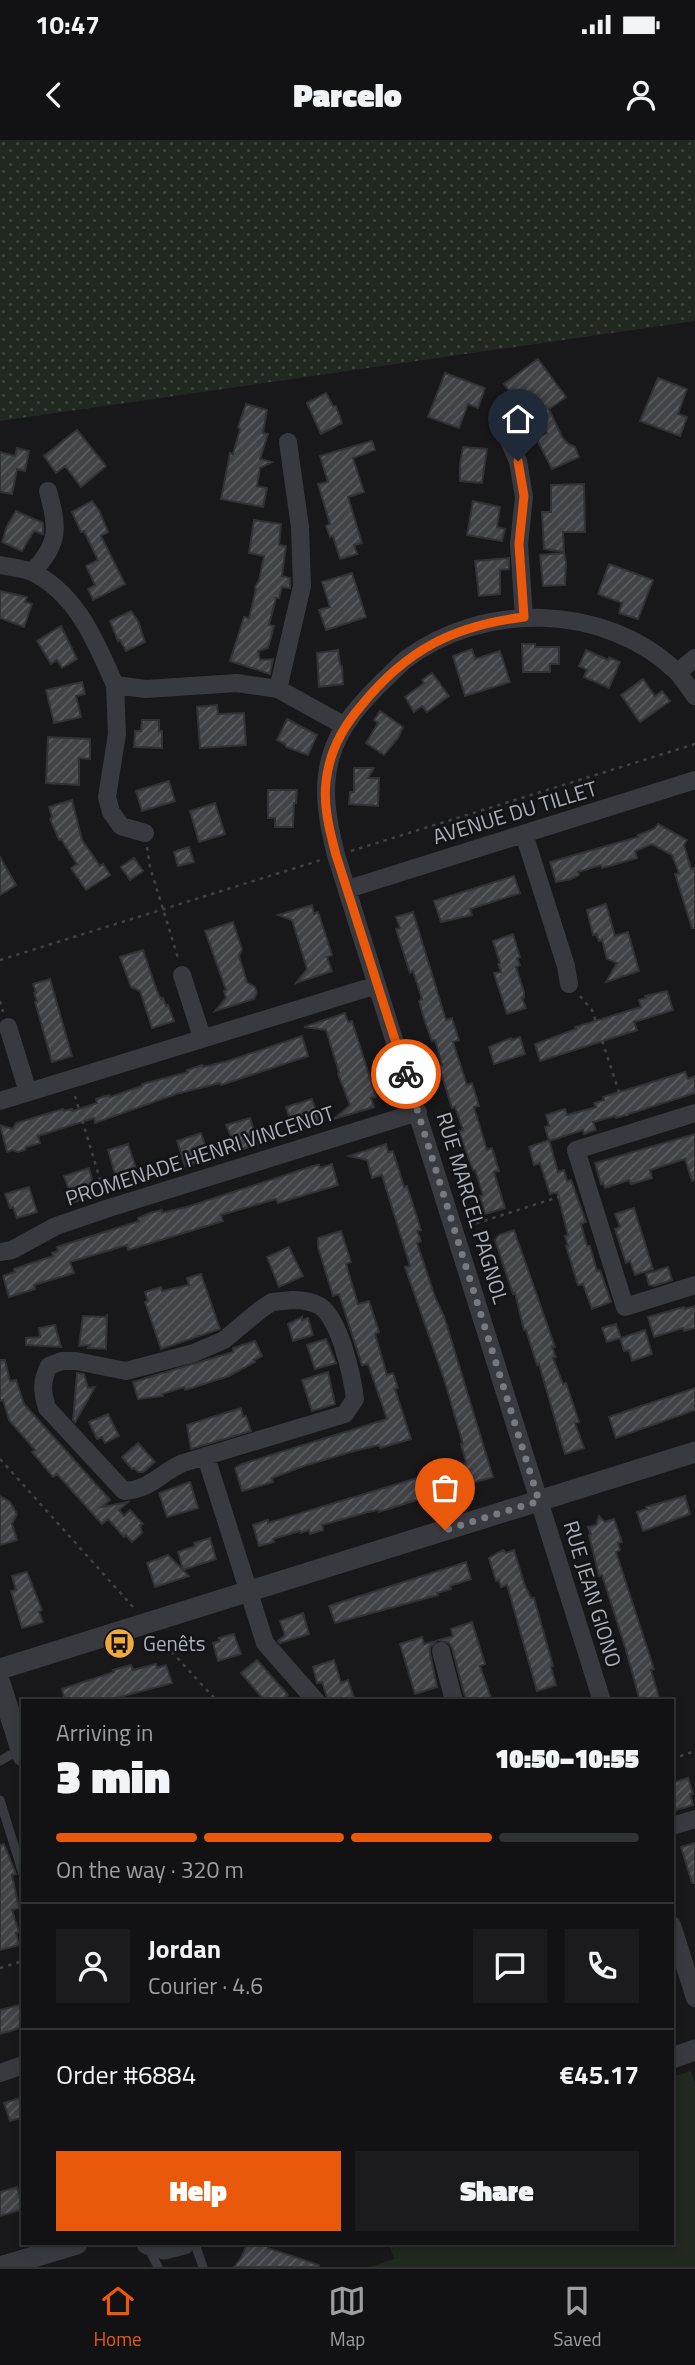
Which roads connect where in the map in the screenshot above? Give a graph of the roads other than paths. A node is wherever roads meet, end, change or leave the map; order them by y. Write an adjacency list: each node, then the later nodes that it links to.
1 (502, 425): 6 (street)
2 (288, 442): 10 (street)
3 (48, 491): 5 (street)
4 (0, 565): 5 (street)
5 (32, 572): 9 (street)
6 (524, 617): 8 (street, RUE MARCEL PAGNOL); 12 (street, RUE MARCEL PAGNOL)
7 (695, 658): 8 (street)
8 (678, 672): 11 (street, RUE MARCEL PAGNOL)
9 (115, 685): 10 (street); 14 (street)
10 (278, 689): 12 (street)
11 (695, 696)
12 (345, 726): 16 (street, RUE MARCEL PAGNOL)
13 (695, 780): 15 (street, AVENUE DU TILLET)
14 (145, 833)
15 (524, 834): 16 (street, AVENUE DU TILLET); 18 (street)
16 (348, 889): 19 (street, RUE MARCEL PAGNOL)
17 (183, 975): 21 (street)
18 (569, 984)
19 (377, 985): 21 (street); 24 (street, RUE MARCEL PAGNOL)
20 (8, 1027): 22 (street)
21 (202, 1037): 22 (street)
22 (28, 1092): 23 (street)
23 (0, 1101)
24 (418, 1112): 26 (street, PROMENADE HENRI VINCENOT); 30 (street, RUE MARCEL PAGNOL)
25 (695, 1113): 27 (street)
26 (0, 1252)
27 (695, 1285)
28 (695, 1452): 30 (street)
29 (206, 1457): 29 (street); 31 (street)
30 (539, 1501): 31 (street); 37 (street, RUE JEAN GIONO)
31 (247, 1591): 33 (street); 35 (street)
32 (441, 1651): 36 (street)
33 (0, 1669)
34 (0, 1683): 38 (street)
35 (314, 1699)
36 (453, 1699)
37 (601, 1699)
38 (21, 1743): 39 (lane)
39 (0, 1761)
40 (0, 1800): 43 (lane)
41 (695, 1819): 42 (street)
42 (674, 1825)
43 (21, 1868)
44 (674, 1931): 45 (street)
45 (695, 1998)
46 (695, 2050): 47 (street)
47 (674, 2057)
48 (21, 2066): 49 (street)
49 (0, 2073)
50 (74, 2245): 55 (street)
51 (147, 2245): 56 (lane)
52 (149, 2245): 54 (street)
53 (195, 2245): 57 (lane)
54 (179, 2253)
55 (0, 2267)
56 (158, 2267)
57 (203, 2267)

